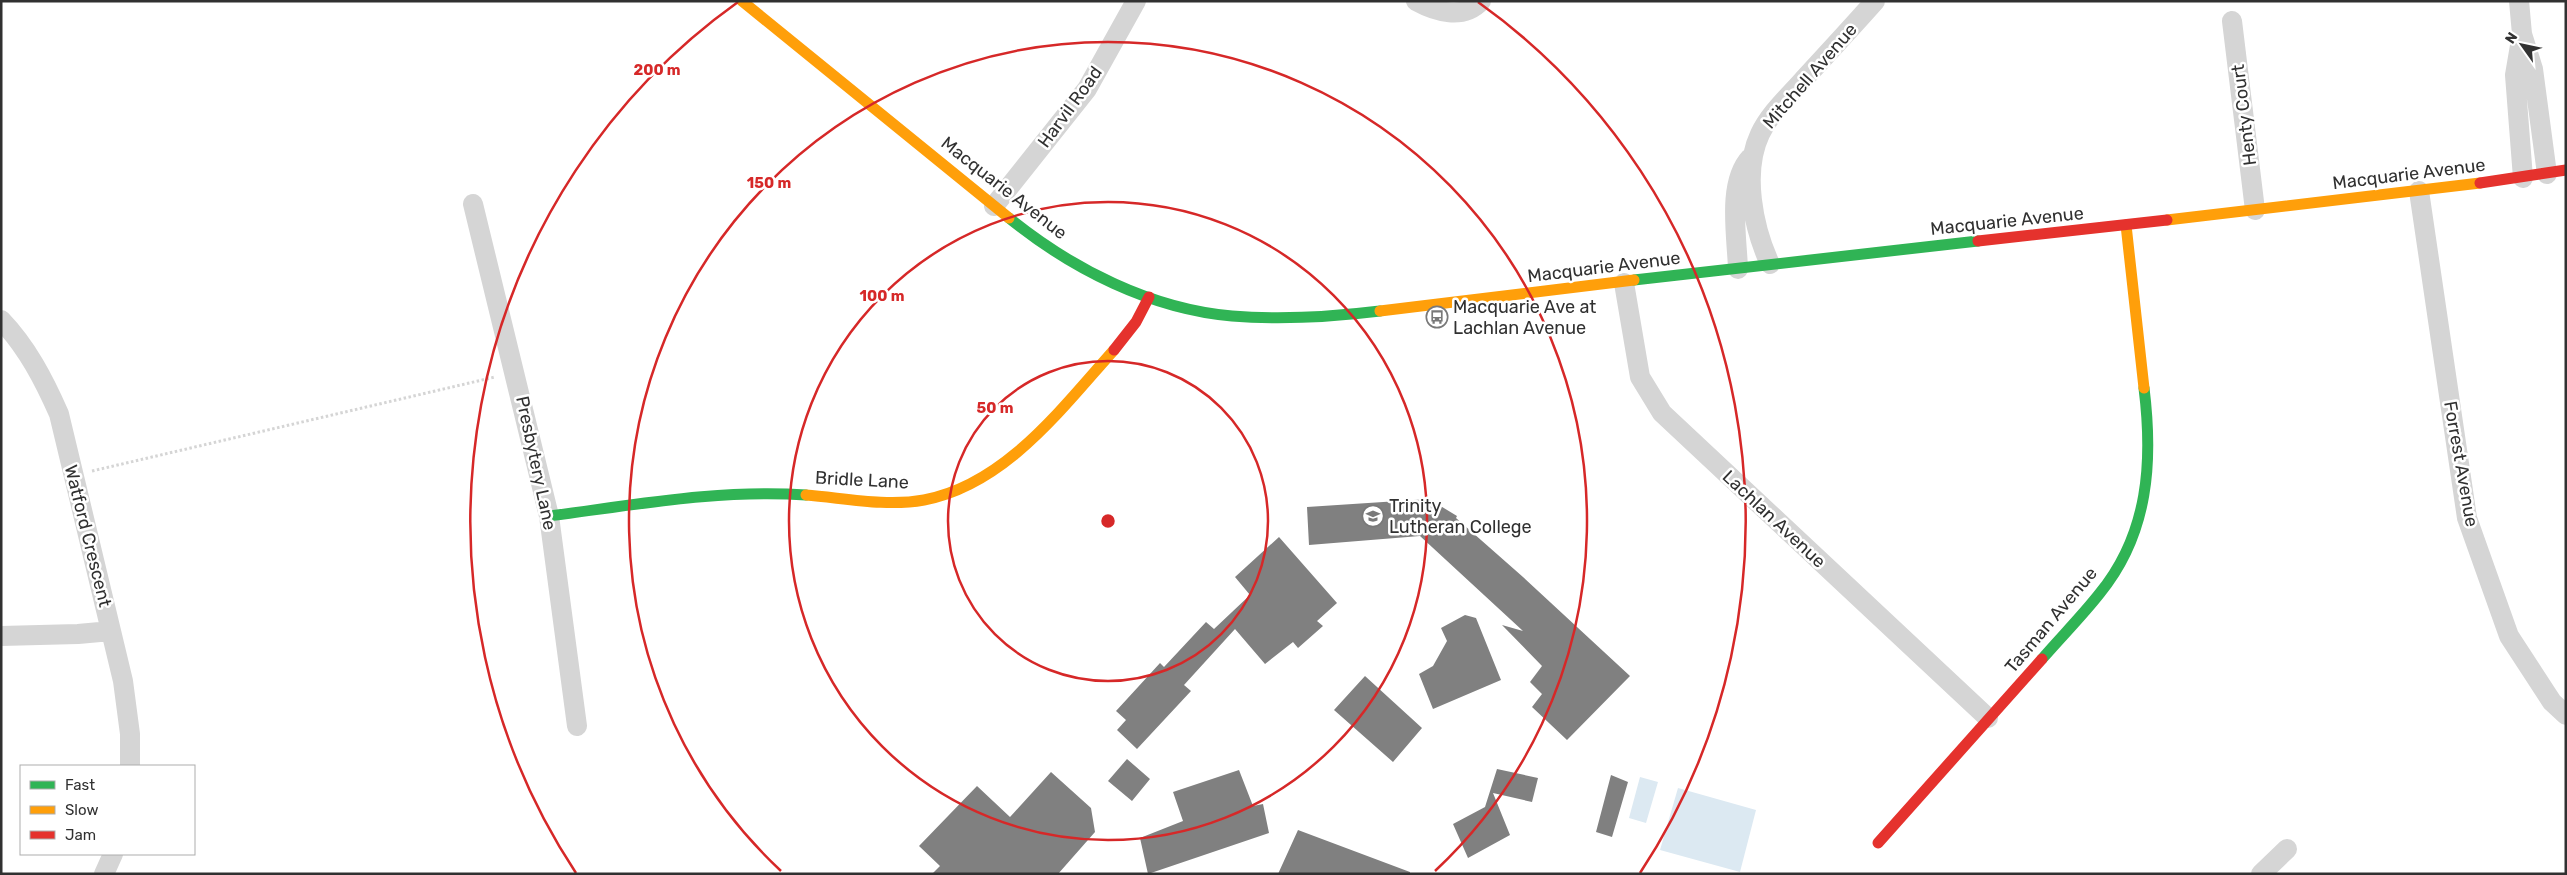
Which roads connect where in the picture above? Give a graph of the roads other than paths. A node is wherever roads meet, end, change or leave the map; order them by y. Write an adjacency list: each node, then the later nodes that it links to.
1 (742, 1): 14 (street, Macquarie Avenue)
2 (1416, 1): 3 (street)
3 (1481, 1)
4 (1875, 1): 9 (street, Mitchell Avenue)
5 (2519, 1): 8 (street)
6 (1136, 2): 14 (street, Harvil Road)
7 (2232, 21): 15 (street, Henty Court)
8 (2522, 34): 10 (street); 11 (street)
9 (1754, 155): 17 (street, Mitchell Avenue); 18 (street, Mitchell Avenue)
10 (2556, 172): 11 (street, Macquarie Avenue)
11 (2523, 178): 12 (street, Macquarie Avenue)
12 (2419, 191): 15 (street, Macquarie Avenue); 25 (street, Forrest Avenue)
13 (473, 204): 22 (street, Presbytery Lane)
14 (994, 206): 20 (street, Macquarie Avenue)
15 (2255, 210): 16 (street, Macquarie Avenue)
16 (2126, 225): 17 (street, Macquarie Avenue); 26 (street, Tasman Avenue)
17 (1770, 264): 18 (street, Macquarie Avenue)
18 (1738, 268): 19 (street, Macquarie Avenue)
19 (1624, 283): 20 (street, Macquarie Avenue); 26 (street, Lachlan Avenue)
20 (1149, 297): 22 (street, Bridle Lane)
21 (1, 320): 23 (street, Watford Crescent)
22 (549, 516): 27 (street, Presbytery Lane)
23 (111, 631): 24 (street); 28 (street, Watford Crescent)
24 (1, 636)
25 (2566, 715)
26 (1988, 718): 29 (street, Tasman Avenue)
27 (577, 726)
28 (130, 765)
29 (1878, 843)
30 (2287, 848): 33 (street)
31 (113, 855): 32 (street)
32 (104, 874)
33 (2261, 874)

